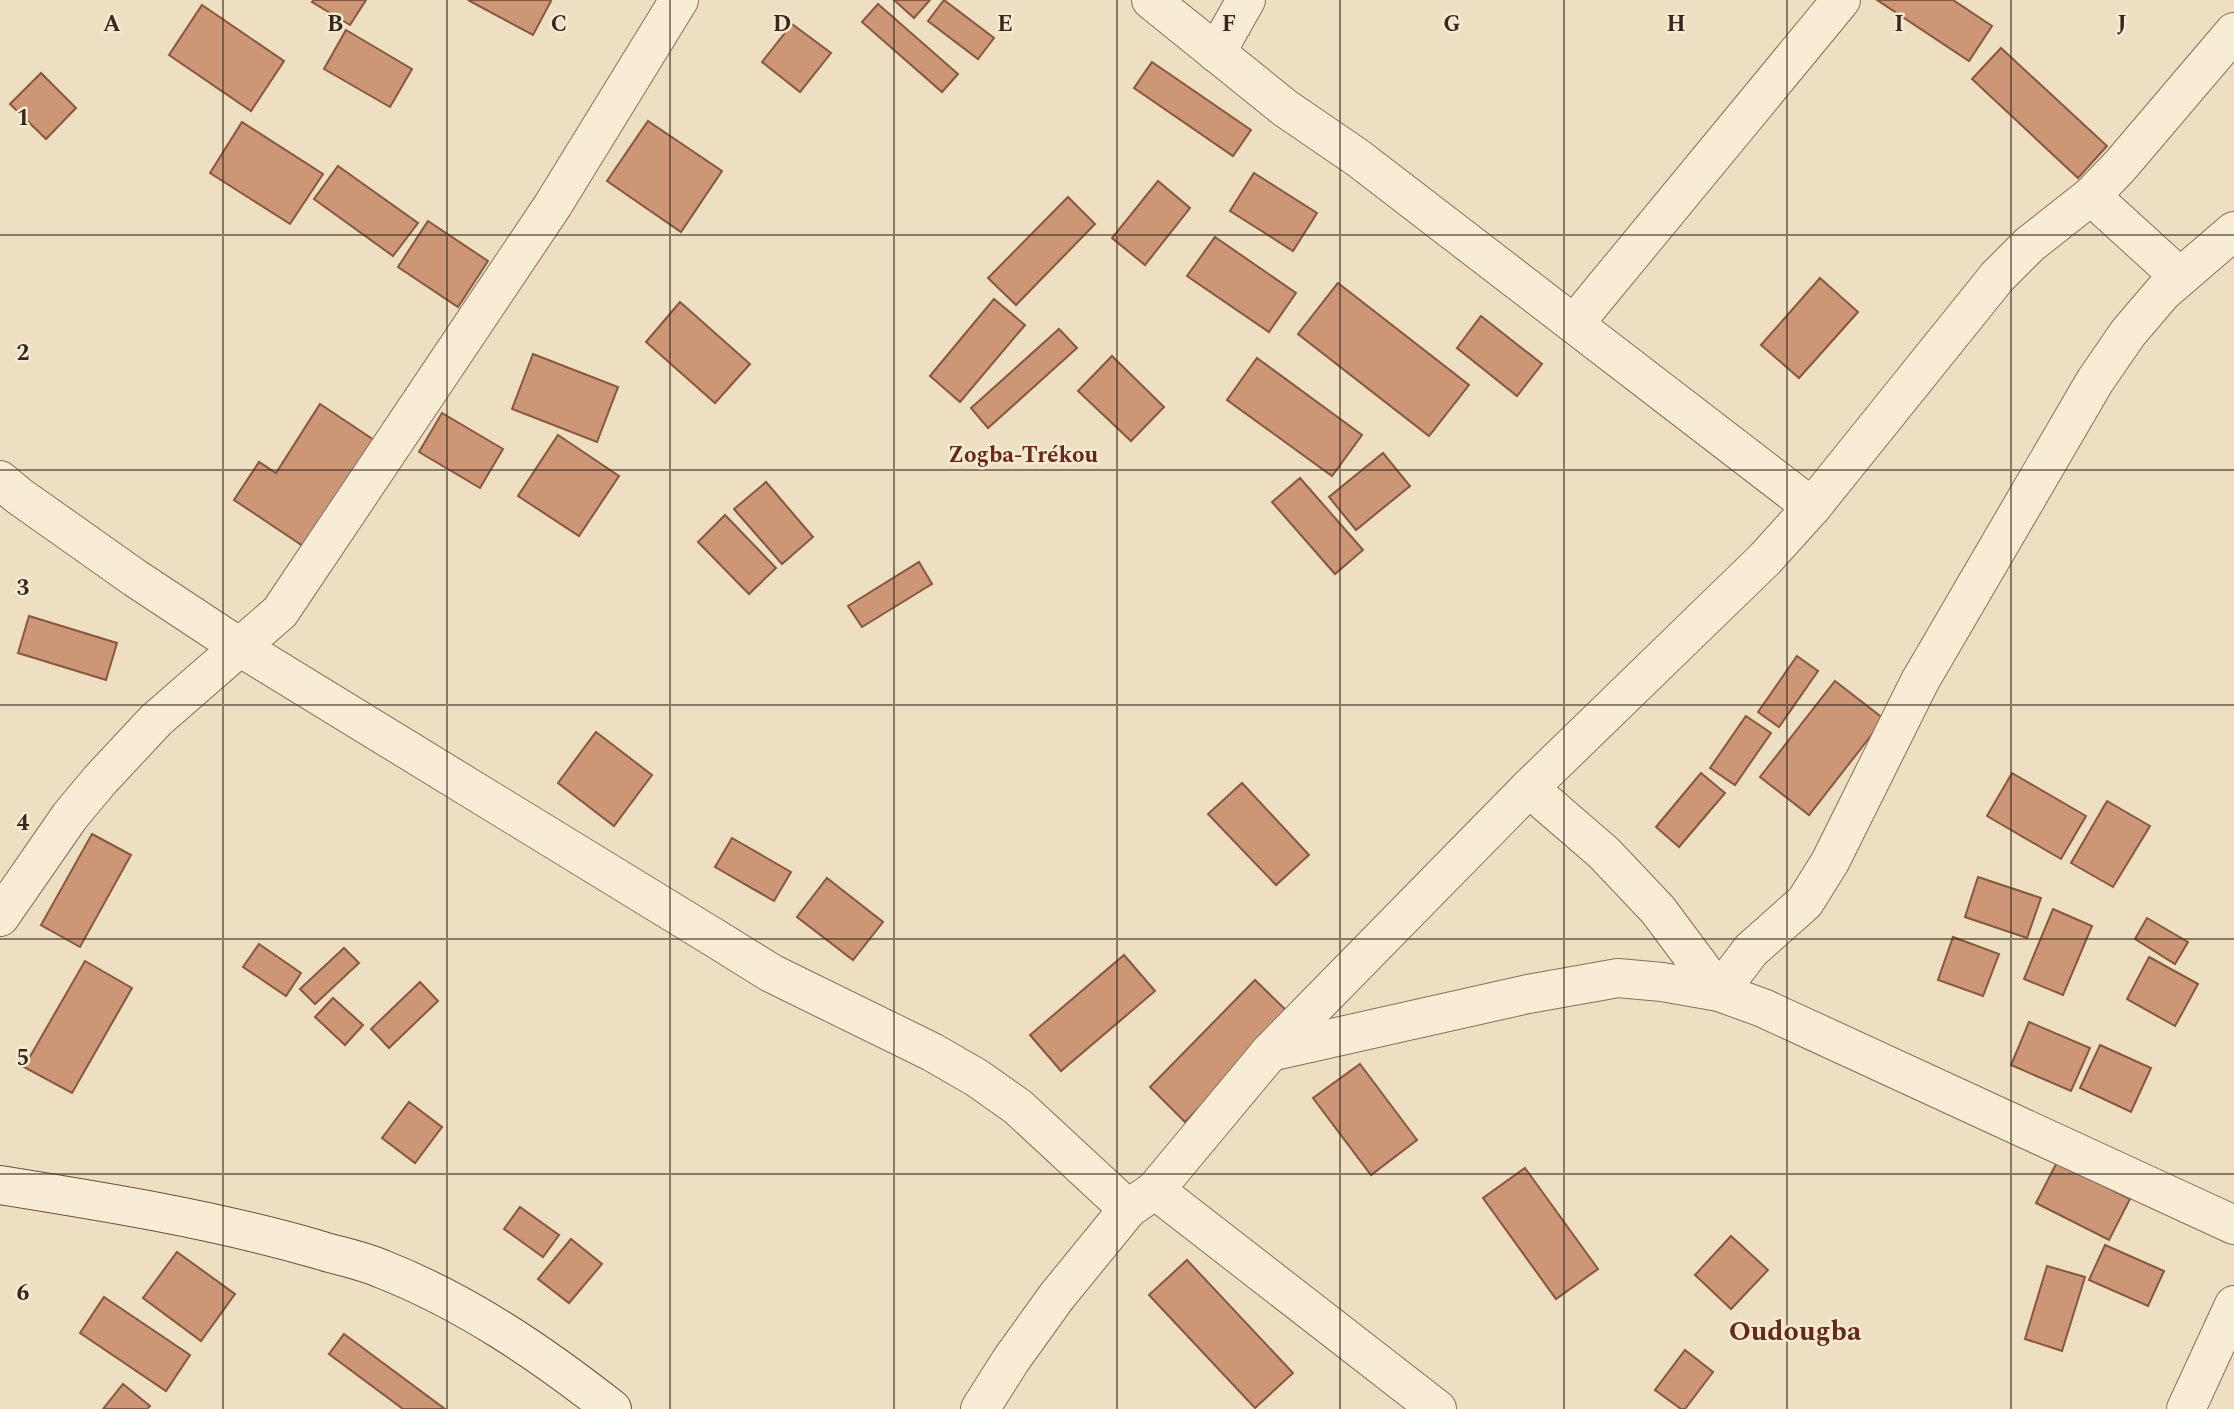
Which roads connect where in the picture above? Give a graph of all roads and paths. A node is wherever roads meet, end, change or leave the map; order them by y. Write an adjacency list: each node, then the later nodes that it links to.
1 (679, 0): 13 (street)
2 (1151, 0): 6 (street)
3 (1246, 0): 6 (street)
4 (1841, 0): 10 (street)
5 (2234, 32): 7 (street)
6 (1216, 53): 10 (street)
7 (2091, 196): 9 (street); 12 (street)
8 (2234, 231): 9 (street)
9 (2180, 277): 16 (street)
10 (1574, 324): 12 (street)
11 (0, 480): 13 (street)
12 (1812, 507): 14 (street)
13 (238, 646): 15 (street); 19 (street)
14 (1529, 788): 16 (street); 17 (street)
15 (0, 917)
16 (1719, 992): 17 (street); 20 (street)
17 (1270, 1052): 19 (street)
18 (0, 1185): 22 (street)
19 (1142, 1199): 23 (street); 24 (street)
20 (2234, 1225)
21 (2234, 1306): 25 (street)
22 (611, 1409)
23 (980, 1409)
24 (1437, 1409)
25 (2186, 1409)

